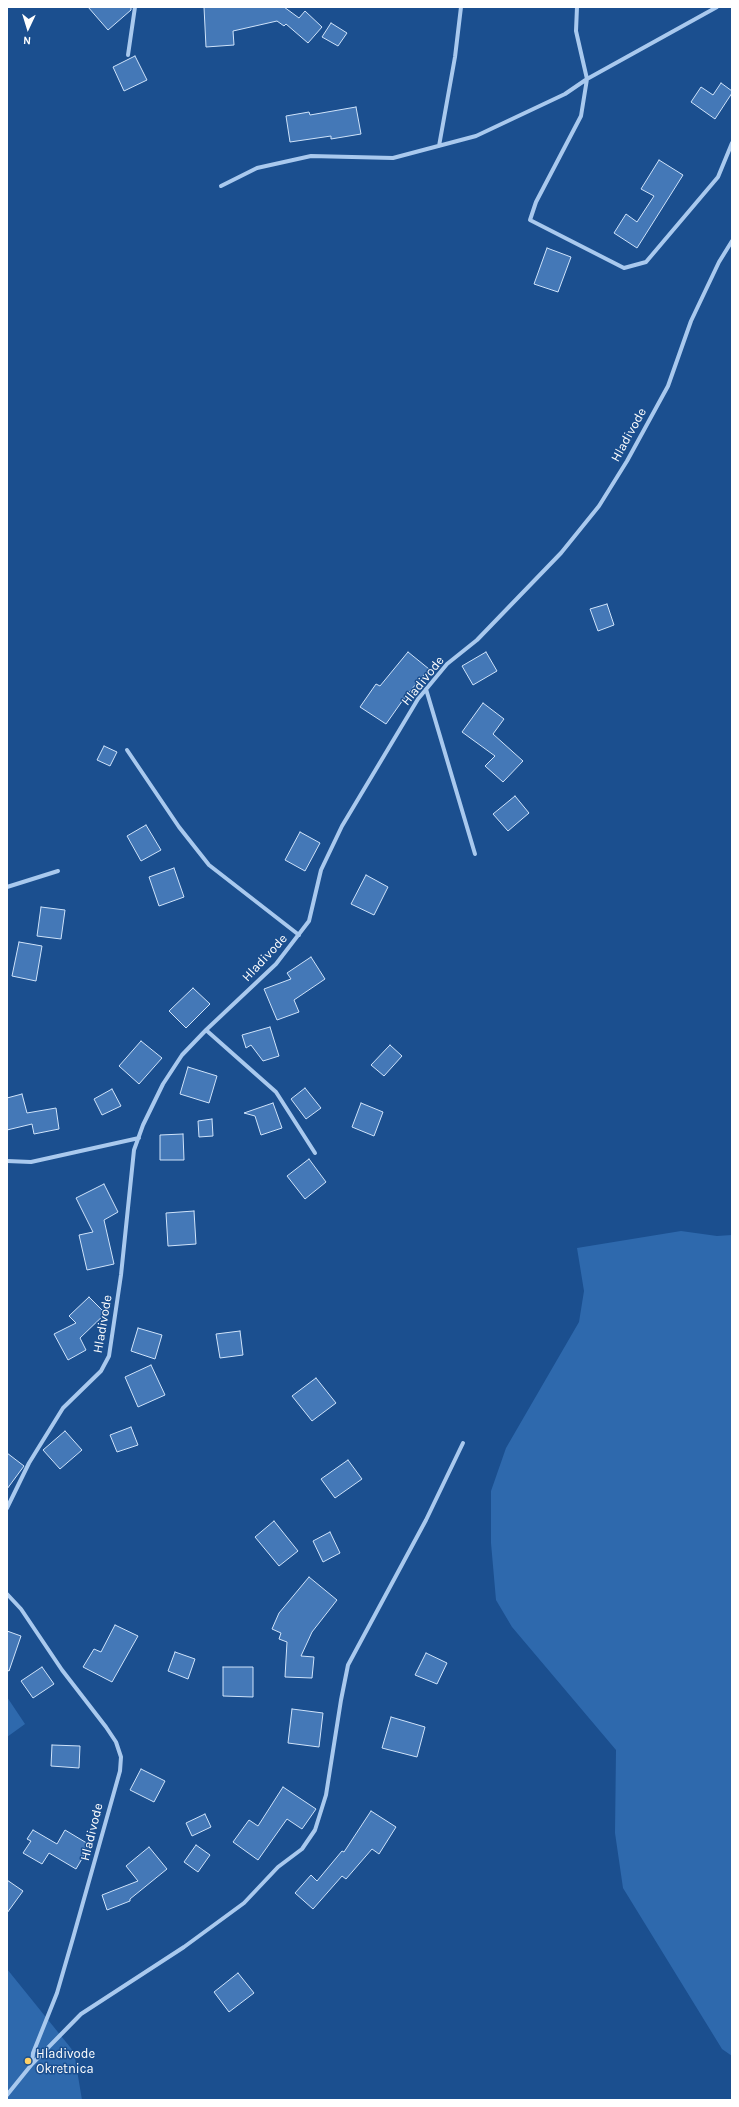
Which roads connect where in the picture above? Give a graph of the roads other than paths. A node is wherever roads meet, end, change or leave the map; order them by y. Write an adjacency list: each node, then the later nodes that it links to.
1 (135, 7): 5 (street)
2 (461, 7): 8 (street)
3 (577, 7): 6 (street)
4 (717, 7): 6 (street)
5 (128, 56)
6 (587, 79): 7 (street); 8 (street)
7 (732, 143)
8 (439, 146): 9 (street)
9 (220, 186)
10 (732, 241): 11 (street, Hladivode)
11 (426, 689): 13 (street); 16 (street, Hladivode)
12 (127, 750): 16 (street)
13 (475, 854)
14 (58, 871): 15 (street)
15 (7, 887)
16 (299, 935): 17 (street, Hladivode)
17 (206, 1030): 18 (street, Hladivode); 19 (street)
18 (139, 1138): 20 (street); 22 (street, Hladivode)
19 (315, 1153)
20 (7, 1161)
21 (463, 1443): 24 (street)
22 (7, 1508)
23 (7, 1594): 24 (street, Hladivode)
24 (32, 2064): 25 (street, Hladivode)
25 (7, 2095)

